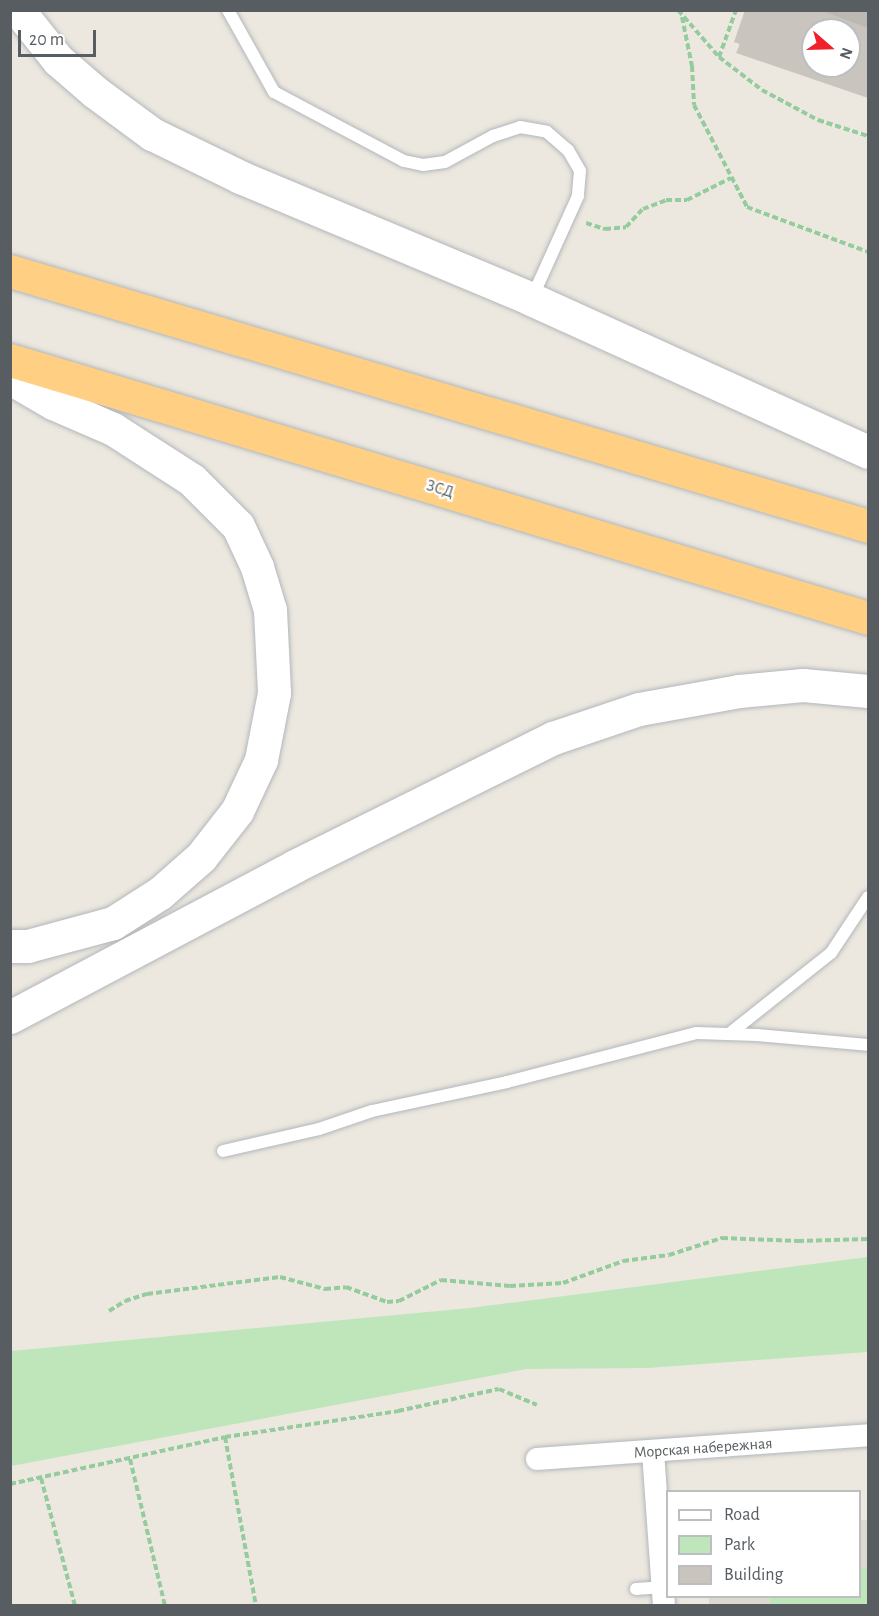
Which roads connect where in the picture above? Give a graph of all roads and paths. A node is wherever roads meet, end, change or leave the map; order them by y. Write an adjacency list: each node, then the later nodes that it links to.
1 (18, 10): 12 (main road)
2 (228, 10): 9 (lane)
3 (678, 10): 5 (path)
4 (736, 10): 6 (path)
5 (682, 17): 6 (path); 8 (path)
6 (719, 57): 7 (path)
7 (868, 136)
8 (731, 178): 9 (path); 10 (path)
9 (570, 217): 12 (lane)
10 (868, 252)
11 (10, 271): 16 (highway)
12 (531, 299): 15 (main road)
13 (10, 360): 17 (highway, ЗСД)
14 (10, 378): 20 (main road)
15 (868, 452)
16 (868, 526)
17 (868, 618)
18 (868, 691): 21 (main road)
19 (868, 897): 22 (lane)
20 (10, 946)
21 (10, 1017)
22 (729, 1034): 23 (lane); 24 (lane)
23 (868, 1045)
24 (223, 1151)
25 (868, 1239): 26 (path)
26 (109, 1311)
27 (537, 1405): 29 (path)
28 (868, 1435): 30 (street, Морская набережная)
29 (225, 1437): 31 (path); 39 (path)
30 (653, 1452): 32 (street, Морская набережная); 36 (street)
31 (130, 1459): 33 (path); 38 (path)
32 (537, 1459)
33 (41, 1478): 34 (path); 37 (path)
34 (10, 1484)
35 (636, 1589): 36 (lane)
36 (663, 1596)
37 (75, 1605)
38 (165, 1605)
39 (256, 1605)

